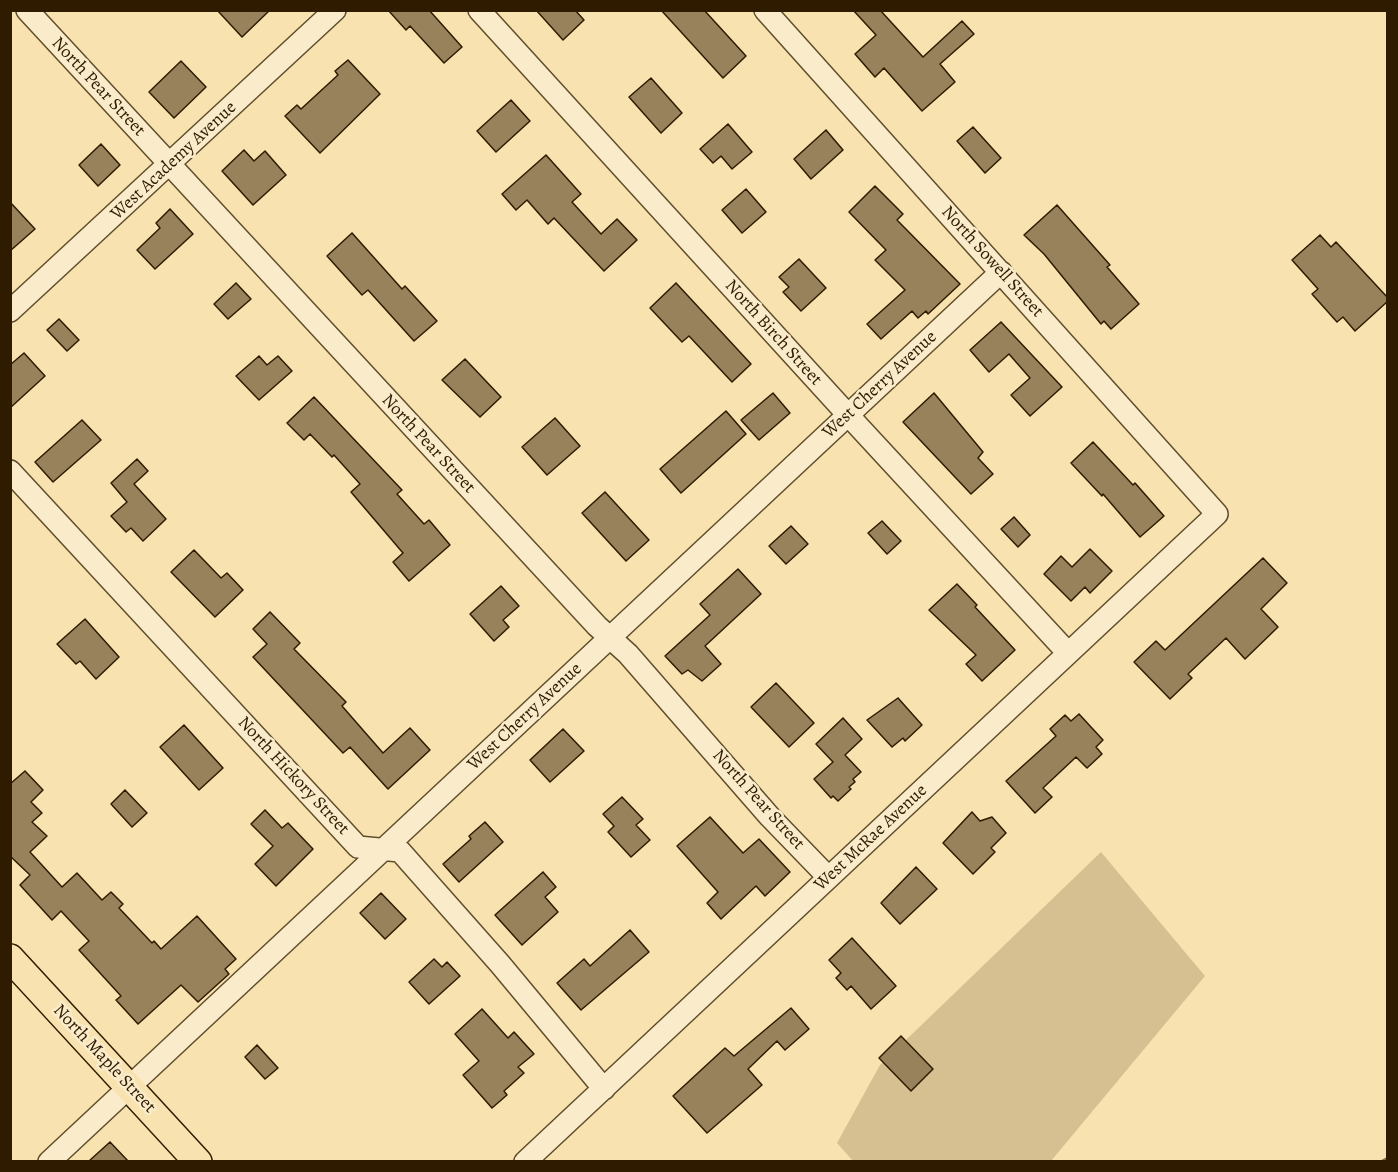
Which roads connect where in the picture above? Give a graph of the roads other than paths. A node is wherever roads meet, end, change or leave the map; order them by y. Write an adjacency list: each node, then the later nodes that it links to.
1 (27, 10): 5 (street, North Pear Street)
2 (335, 10): 5 (street, West Academy Avenue)
3 (479, 10): 8 (street, North Birch Street)
4 (765, 10): 6 (street, North Sowell Street)
5 (170, 165): 7 (street, West Academy Avenue); 11 (street, North Pear Street)
6 (1001, 272): 8 (street, West Cherry Avenue); 10 (street, North Sowell Street)
7 (10, 311)
8 (848, 415): 11 (street, West Cherry Avenue); 12 (street, North Birch Street)
9 (10, 471): 13 (street, North Hickory Street)
10 (1217, 514): 12 (street, West McRae Avenue)
11 (610, 637): 13 (street, West Cherry Avenue); 14 (street, North Pear Street)
12 (1068, 653): 14 (street, West McRae Avenue)
13 (383, 849): 16 (street, West Cherry Avenue); 17 (street, North Hickory Street)
14 (828, 877): 17 (street, West McRae Avenue)
15 (10, 958): 16 (main road, North Maple Street)
16 (129, 1085): 18 (street, West Cherry Avenue); 19 (main road, North Maple Street)
17 (604, 1089): 20 (street, West McRae Avenue)
18 (49, 1161)
19 (198, 1161)
20 (525, 1161)

